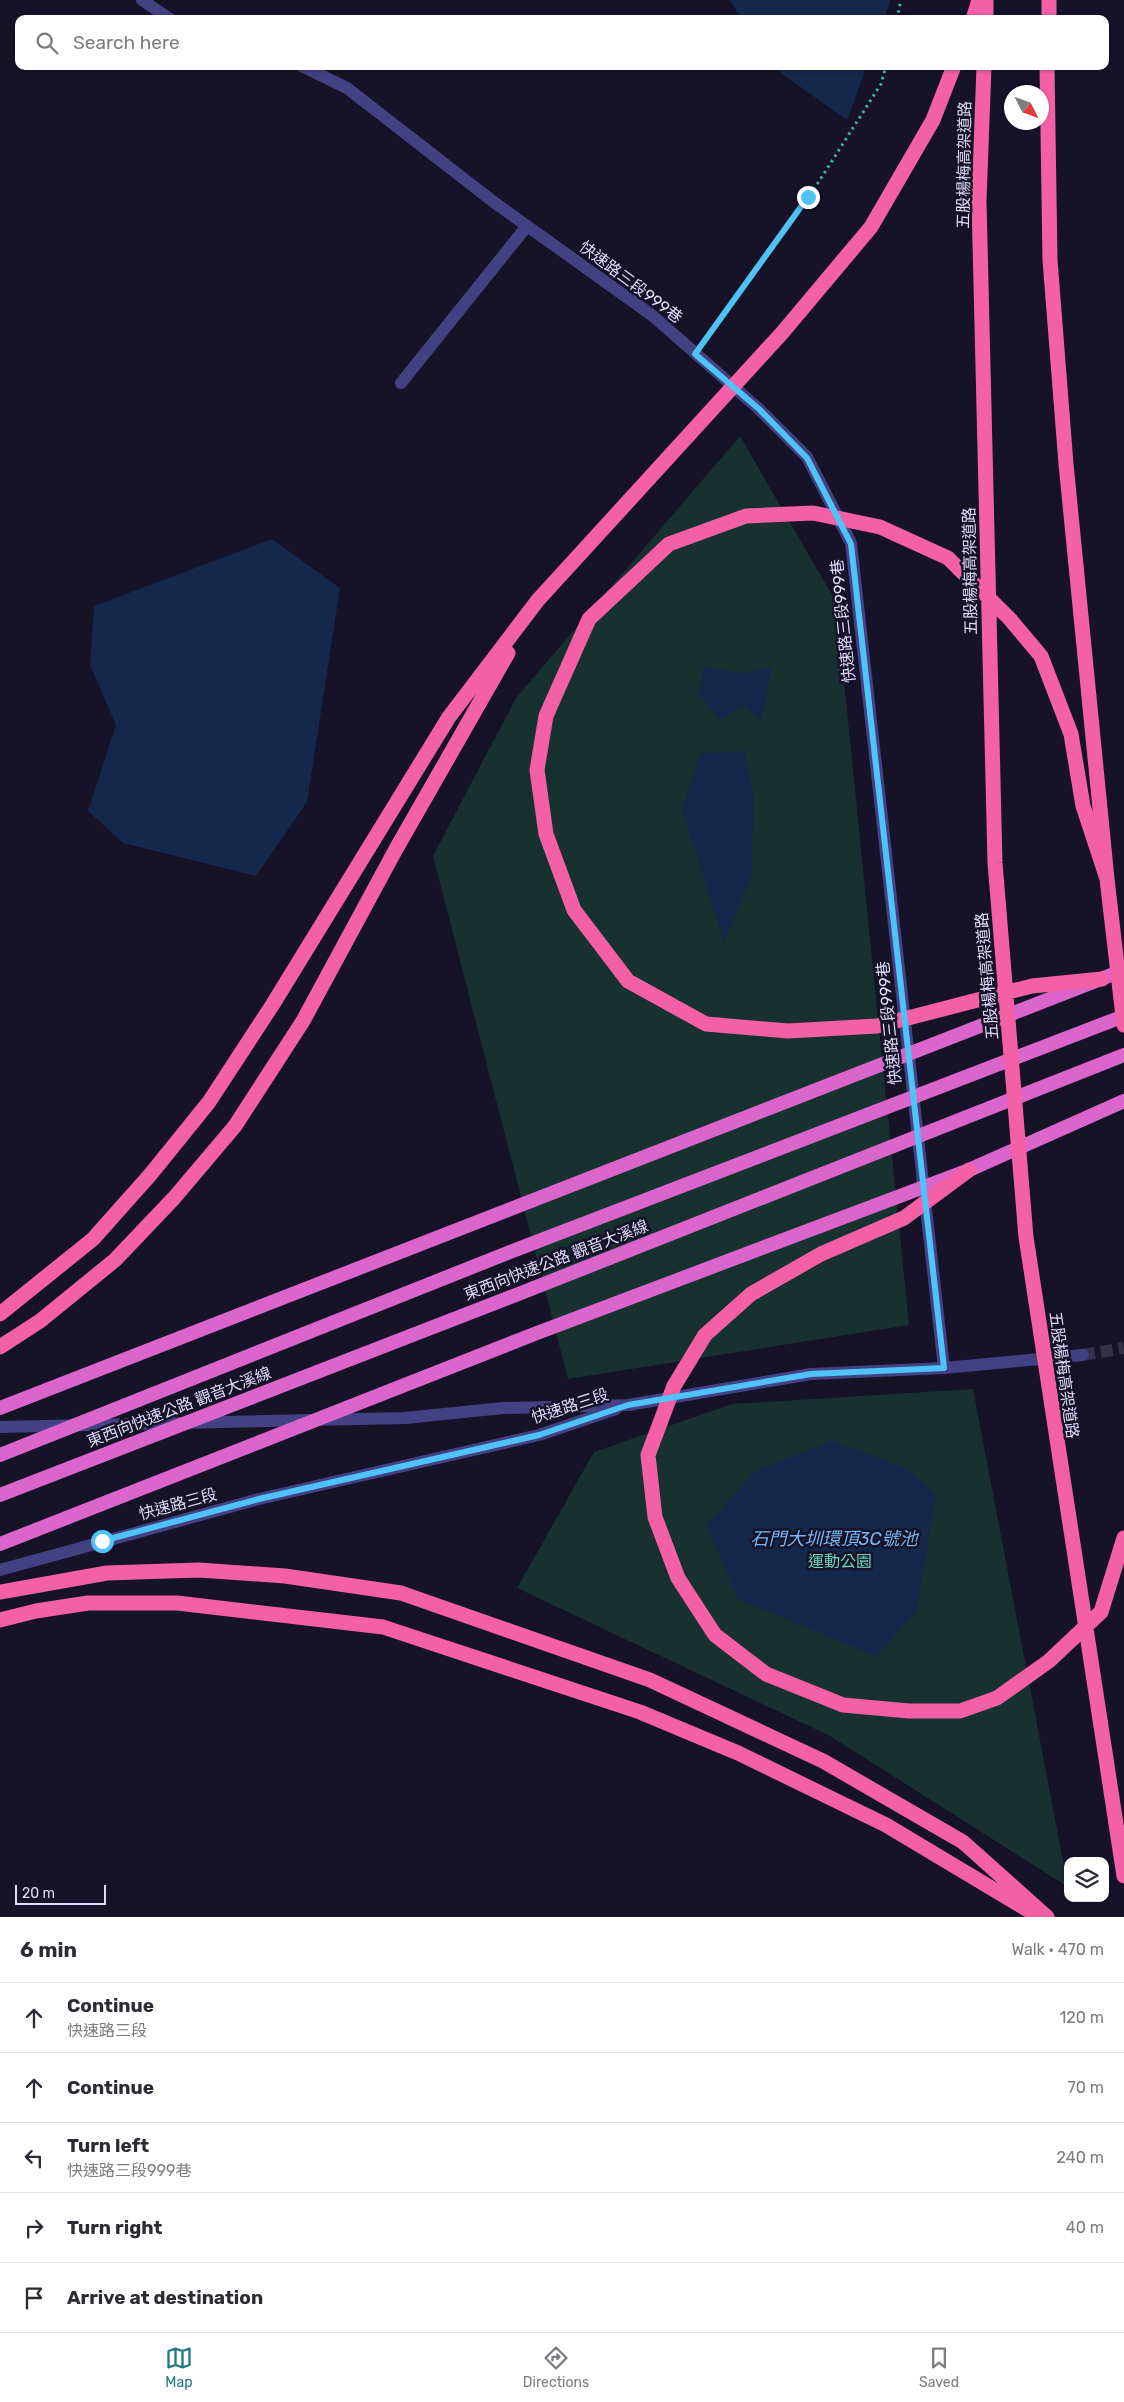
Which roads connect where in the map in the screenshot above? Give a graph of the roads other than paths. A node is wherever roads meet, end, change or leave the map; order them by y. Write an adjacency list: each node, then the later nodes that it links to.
1 (142, 0): 5 (street)
2 (979, 0): 6 (highway)
3 (986, 0): 7 (highway)
4 (1050, 0): 8 (highway)
5 (164, 15)
6 (974, 15)
7 (986, 15)
8 (1049, 15)
9 (310, 70): 13 (street, 快速路三段999巷)
10 (952, 70): 15 (highway)
11 (984, 70): 38 (highway, 五股楊梅高架道路)
12 (1047, 70): 16 (highway)
13 (527, 226): 14 (street); 27 (street, 快速路三段999巷)
14 (401, 384)
15 (538, 600): 24 (highway); 25 (highway)
16 (1107, 879): 18 (highway); 20 (highway)
17 (1124, 970): 18 (highway)
18 (1102, 979): 29 (highway)
19 (1124, 1016): 31 (highway, 東西向快速公路 觀音大溪線)
20 (1124, 1024)
21 (1124, 1055): 32 (highway, 東西向快速公路 觀音大溪線)
22 (1124, 1101): 23 (highway)
23 (969, 1170): 33 (highway); 34 (highway)
24 (1, 1313)
25 (0, 1347)
26 (1083, 1355): 27 (street)
27 (944, 1368): 28 (street)
28 (628, 1405): 30 (street, 快速路三段); 35 (street, 快速路三段)
29 (0, 1408)
30 (0, 1427)
31 (0, 1455)
32 (0, 1495)
33 (1124, 1538)
34 (0, 1544)
35 (0, 1570)
36 (0, 1592): 40 (highway)
37 (0, 1620): 39 (highway)
38 (1124, 1876)
39 (1039, 1917)
40 (1048, 1917)

